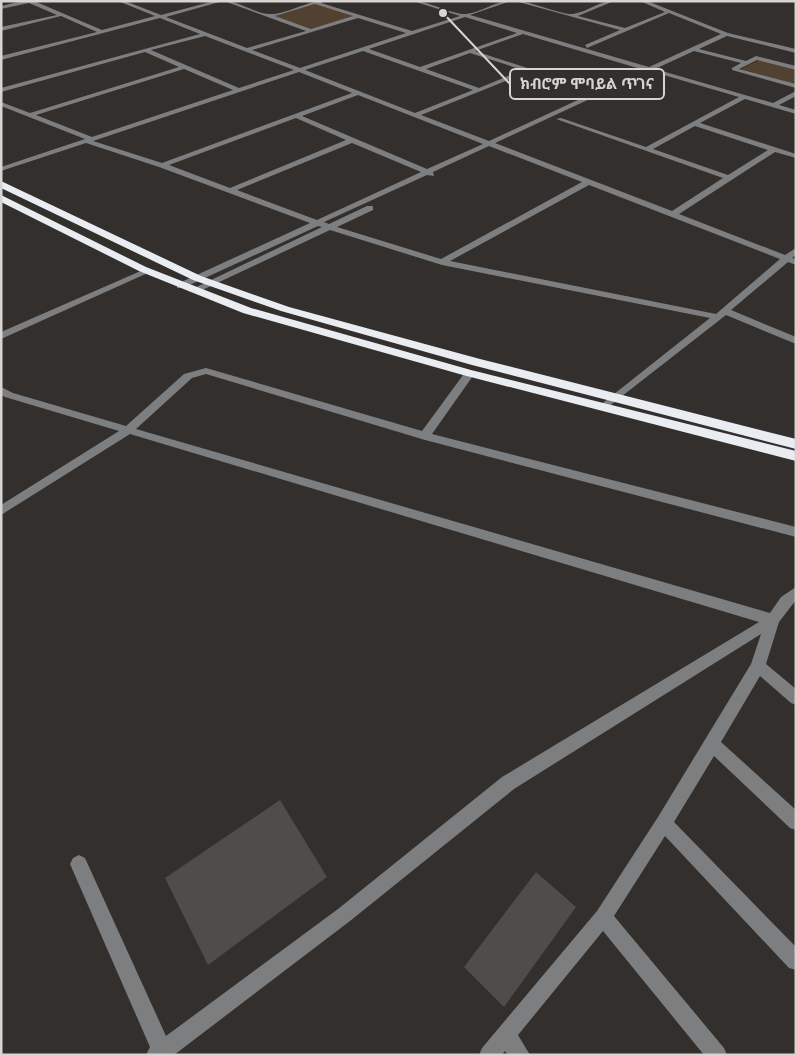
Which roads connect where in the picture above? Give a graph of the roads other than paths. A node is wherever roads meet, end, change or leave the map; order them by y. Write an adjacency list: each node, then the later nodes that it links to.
1 (29, 1): 13 (street); 16 (street)
2 (120, 1): 21 (street)
3 (222, 1): 21 (street)
4 (226, 1): 18 (street)
5 (322, 1): 12 (street)
6 (416, 1): 17 (street)
7 (430, 1): 15 (street)
8 (509, 1): 15 (street)
9 (516, 1): 20 (street)
10 (612, 1): 20 (street)
11 (642, 1): 14 (street)
12 (316, 3): 18 (street); 19 (street)
13 (1, 8)
14 (668, 12): 24 (street); 30 (street)
15 (472, 13): 17 (street); 23 (street)
16 (61, 15): 22 (street); 26 (street)
17 (464, 15): 27 (street); 28 (street)
18 (270, 16): 25 (street)
19 (359, 16): 25 (street); 27 (street)
20 (572, 16): 24 (street)
21 (161, 17): 26 (street); 29 (street)
22 (1, 29)
23 (532, 30): 28 (street); 31 (street)
24 (625, 30): 31 (street)
25 (312, 31): 35 (street)
26 (102, 32): 39 (street)
27 (411, 33): 32 (street)
28 (524, 33): 38 (street); 44 (street)
29 (204, 34): 34 (street); 35 (street)
30 (730, 35): 33 (street); 36 (street); 37 (street)
31 (587, 46): 44 (street)
32 (363, 49): 43 (street); 45 (street)
33 (694, 49): 36 (street); 44 (street)
34 (145, 50): 41 (street); 48 (street)
35 (247, 50): 45 (street)
36 (702, 51): 40 (street); 44 (street)
37 (796, 51)
38 (471, 52): 43 (street); 46 (street)
39 (1, 58)
40 (747, 63): 42 (street); 47 (street)
41 (185, 67): 49 (street); 60 (street)
42 (796, 68)
43 (421, 69): 50 (street)
44 (658, 69): 52 (street); 54 (street); 55 (street); 63 (street)
45 (299, 70): 49 (street); 51 (street)
46 (528, 70): 50 (street); 52 (street)
47 (796, 86)
48 (1, 90)
49 (238, 90): 65 (street)
50 (479, 90): 61 (street)
51 (358, 93): 61 (street); 62 (street)
52 (599, 93): 67 (street)
53 (796, 93): 55 (street)
54 (744, 97): 57 (street); 64 (street)
55 (781, 102): 57 (street); 58 (street)
56 (1, 104): 60 (street)
57 (774, 105): 59 (street)
58 (796, 106)
59 (796, 112)
60 (30, 115): 65 (street)
61 (415, 115): 67 (street)
62 (296, 116): 66 (street); 72 (street)
63 (559, 119): 68 (street); 69 (street)
64 (695, 124): 69 (street); 70 (street)
65 (89, 140): 72 (street); 73 (street)
66 (352, 140): 74 (street); 79 (street)
67 (489, 144): 68 (street); 74 (street)
68 (499, 147): 75 (street); 77 (street)
69 (648, 149): 76 (street)
70 (774, 149): 71 (street); 76 (street)
71 (796, 156)
72 (162, 165): 79 (street)
73 (1, 169)
74 (427, 172): 75 (street); 82 (street)
75 (437, 176): 83 (street)
76 (730, 178): 81 (street)
77 (588, 182): 81 (street); 86 (street)
78 (1, 184): 89 (highway)
79 (231, 190): 82 (street)
80 (1, 198): 88 (highway)
81 (672, 214): 85 (street)
82 (319, 222): 83 (street); 89 (street)
83 (329, 227): 86 (street); 90 (street)
84 (796, 250): 85 (street)
85 (786, 258): 87 (street); 93 (street)
86 (442, 262): 93 (street)
87 (796, 262)
88 (146, 272): 91 (highway); 94 (street)
89 (197, 278): 90 (highway); 91 (street)
90 (211, 283): 92 (street); 98 (highway)
91 (180, 286): 92 (highway)
92 (193, 291): 96 (highway)
93 (721, 314): 95 (street); 98 (street)
94 (1, 336)
95 (796, 341)
96 (470, 374): 99 (highway); 101 (street)
97 (1, 390): 100 (street)
98 (614, 399): 99 (street); 102 (highway)
99 (603, 408): 103 (highway)
100 (127, 431): 101 (street); 104 (street); 107 (street)
101 (425, 436): 105 (street)
102 (796, 444)
103 (796, 456)
104 (1, 511)
105 (796, 532)
106 (793, 601): 107 (street)
107 (773, 620): 108 (street); 117 (street)
108 (758, 666): 109 (street); 110 (street)
109 (796, 698)
110 (712, 744): 111 (street); 112 (street)
111 (796, 822)
112 (664, 823): 114 (street); 115 (street)
113 (78, 864): 117 (street)
114 (602, 917): 116 (street); 120 (street)
115 (796, 961)
116 (506, 1036): 118 (street); 119 (street)
117 (160, 1053)
118 (489, 1055)
119 (520, 1055)
120 (717, 1055)

